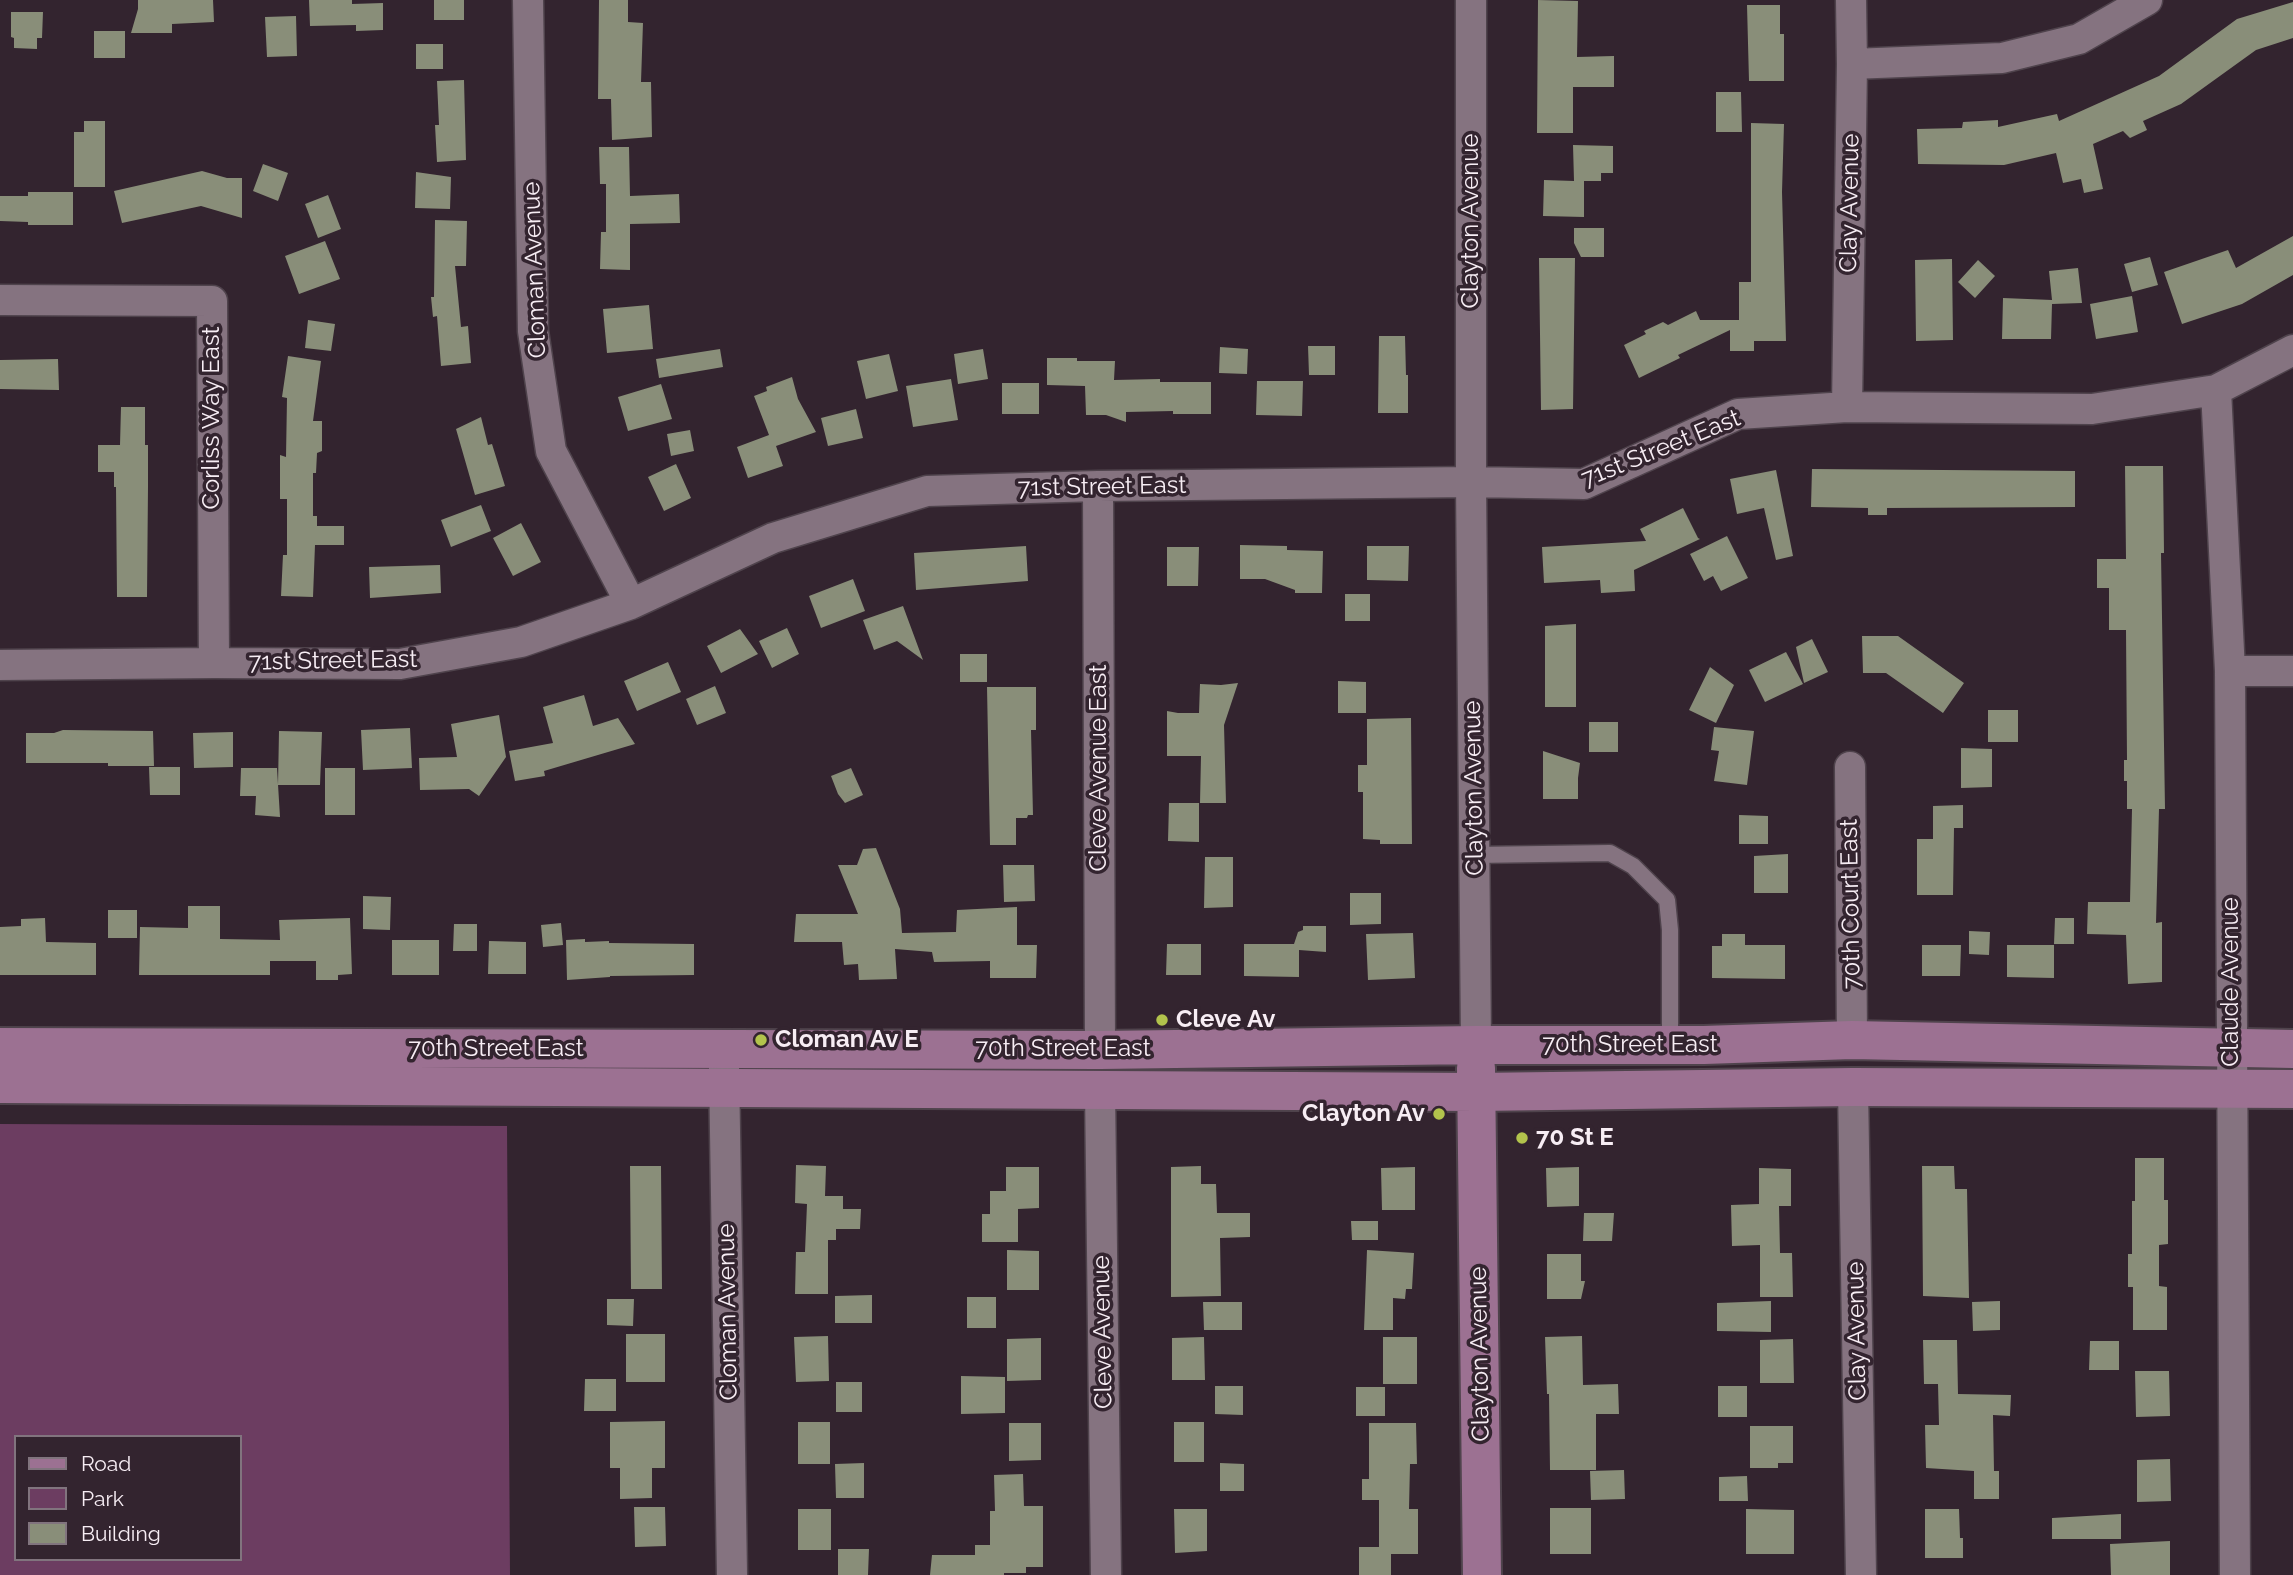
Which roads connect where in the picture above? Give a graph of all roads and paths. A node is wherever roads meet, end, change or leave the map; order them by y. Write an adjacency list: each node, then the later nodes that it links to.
1 (528, 0): 12 (street, Cloman Avenue)
2 (1471, 0): 10 (street, Clayton Avenue)
3 (1851, 0): 5 (street, Clay Avenue)
4 (2147, 0): 5 (street)
5 (1852, 64): 9 (street, Clay Avenue)
6 (0, 300): 13 (street, Corliss Way East)
7 (2293, 350): 8 (street, 71st Street East)
8 (2216, 390): 9 (street, 71st Street East); 15 (street, Claude Avenue)
9 (1847, 407): 10 (street, 71st Street East)
10 (1471, 482): 11 (street, 71st Street East); 18 (street, Clayton Avenue)
11 (1098, 486): 12 (street, 71st Street East); 23 (street, Cleve Avenue East)
12 (631, 604): 13 (street, 71st Street East)
13 (214, 663): 14 (street, 71st Street East)
14 (0, 665)
15 (2230, 671): 16 (street); 24 (street, Claude Avenue)
16 (2293, 671)
17 (1850, 767): 19 (street, 70th Court East)
18 (1474, 855): 20 (street, Clayton Avenue); 21 (lane)
19 (1853, 1040): 21 (main road, 70th Street East); 24 (main road, 70th Street East)
20 (1476, 1045): 21 (main road, 70th Street East); 23 (main road, 70th Street East); 32 (main road, Clayton Avenue)
21 (1670, 1045)
22 (0, 1047): 26 (main road, 70th Street East)
23 (1100, 1049): 26 (main road, 70th Street East)
24 (2231, 1049): 25 (main road, 70th Street East); 30 (street, Claude Avenue)
25 (2293, 1049)
26 (724, 1069): 27 (main road, 70th Street East); 29 (main road, 70th Street East); 33 (street, Cloman Avenue)
27 (0, 1084)
28 (1853, 1087): 30 (main road, 70th Street East); 32 (main road, 70th Street East); 36 (street, Clay Avenue)
29 (1100, 1089): 32 (main road, 70th Street East); 34 (street, Cleve Avenue)
30 (2231, 1089): 31 (main road, 70th Street East); 37 (street, Claude Avenue)
31 (2293, 1089)
32 (1476, 1092): 35 (main road, Clayton Avenue)
33 (732, 1575)
34 (1106, 1575)
35 (1482, 1575)
36 (1861, 1575)
37 (2235, 1575)

